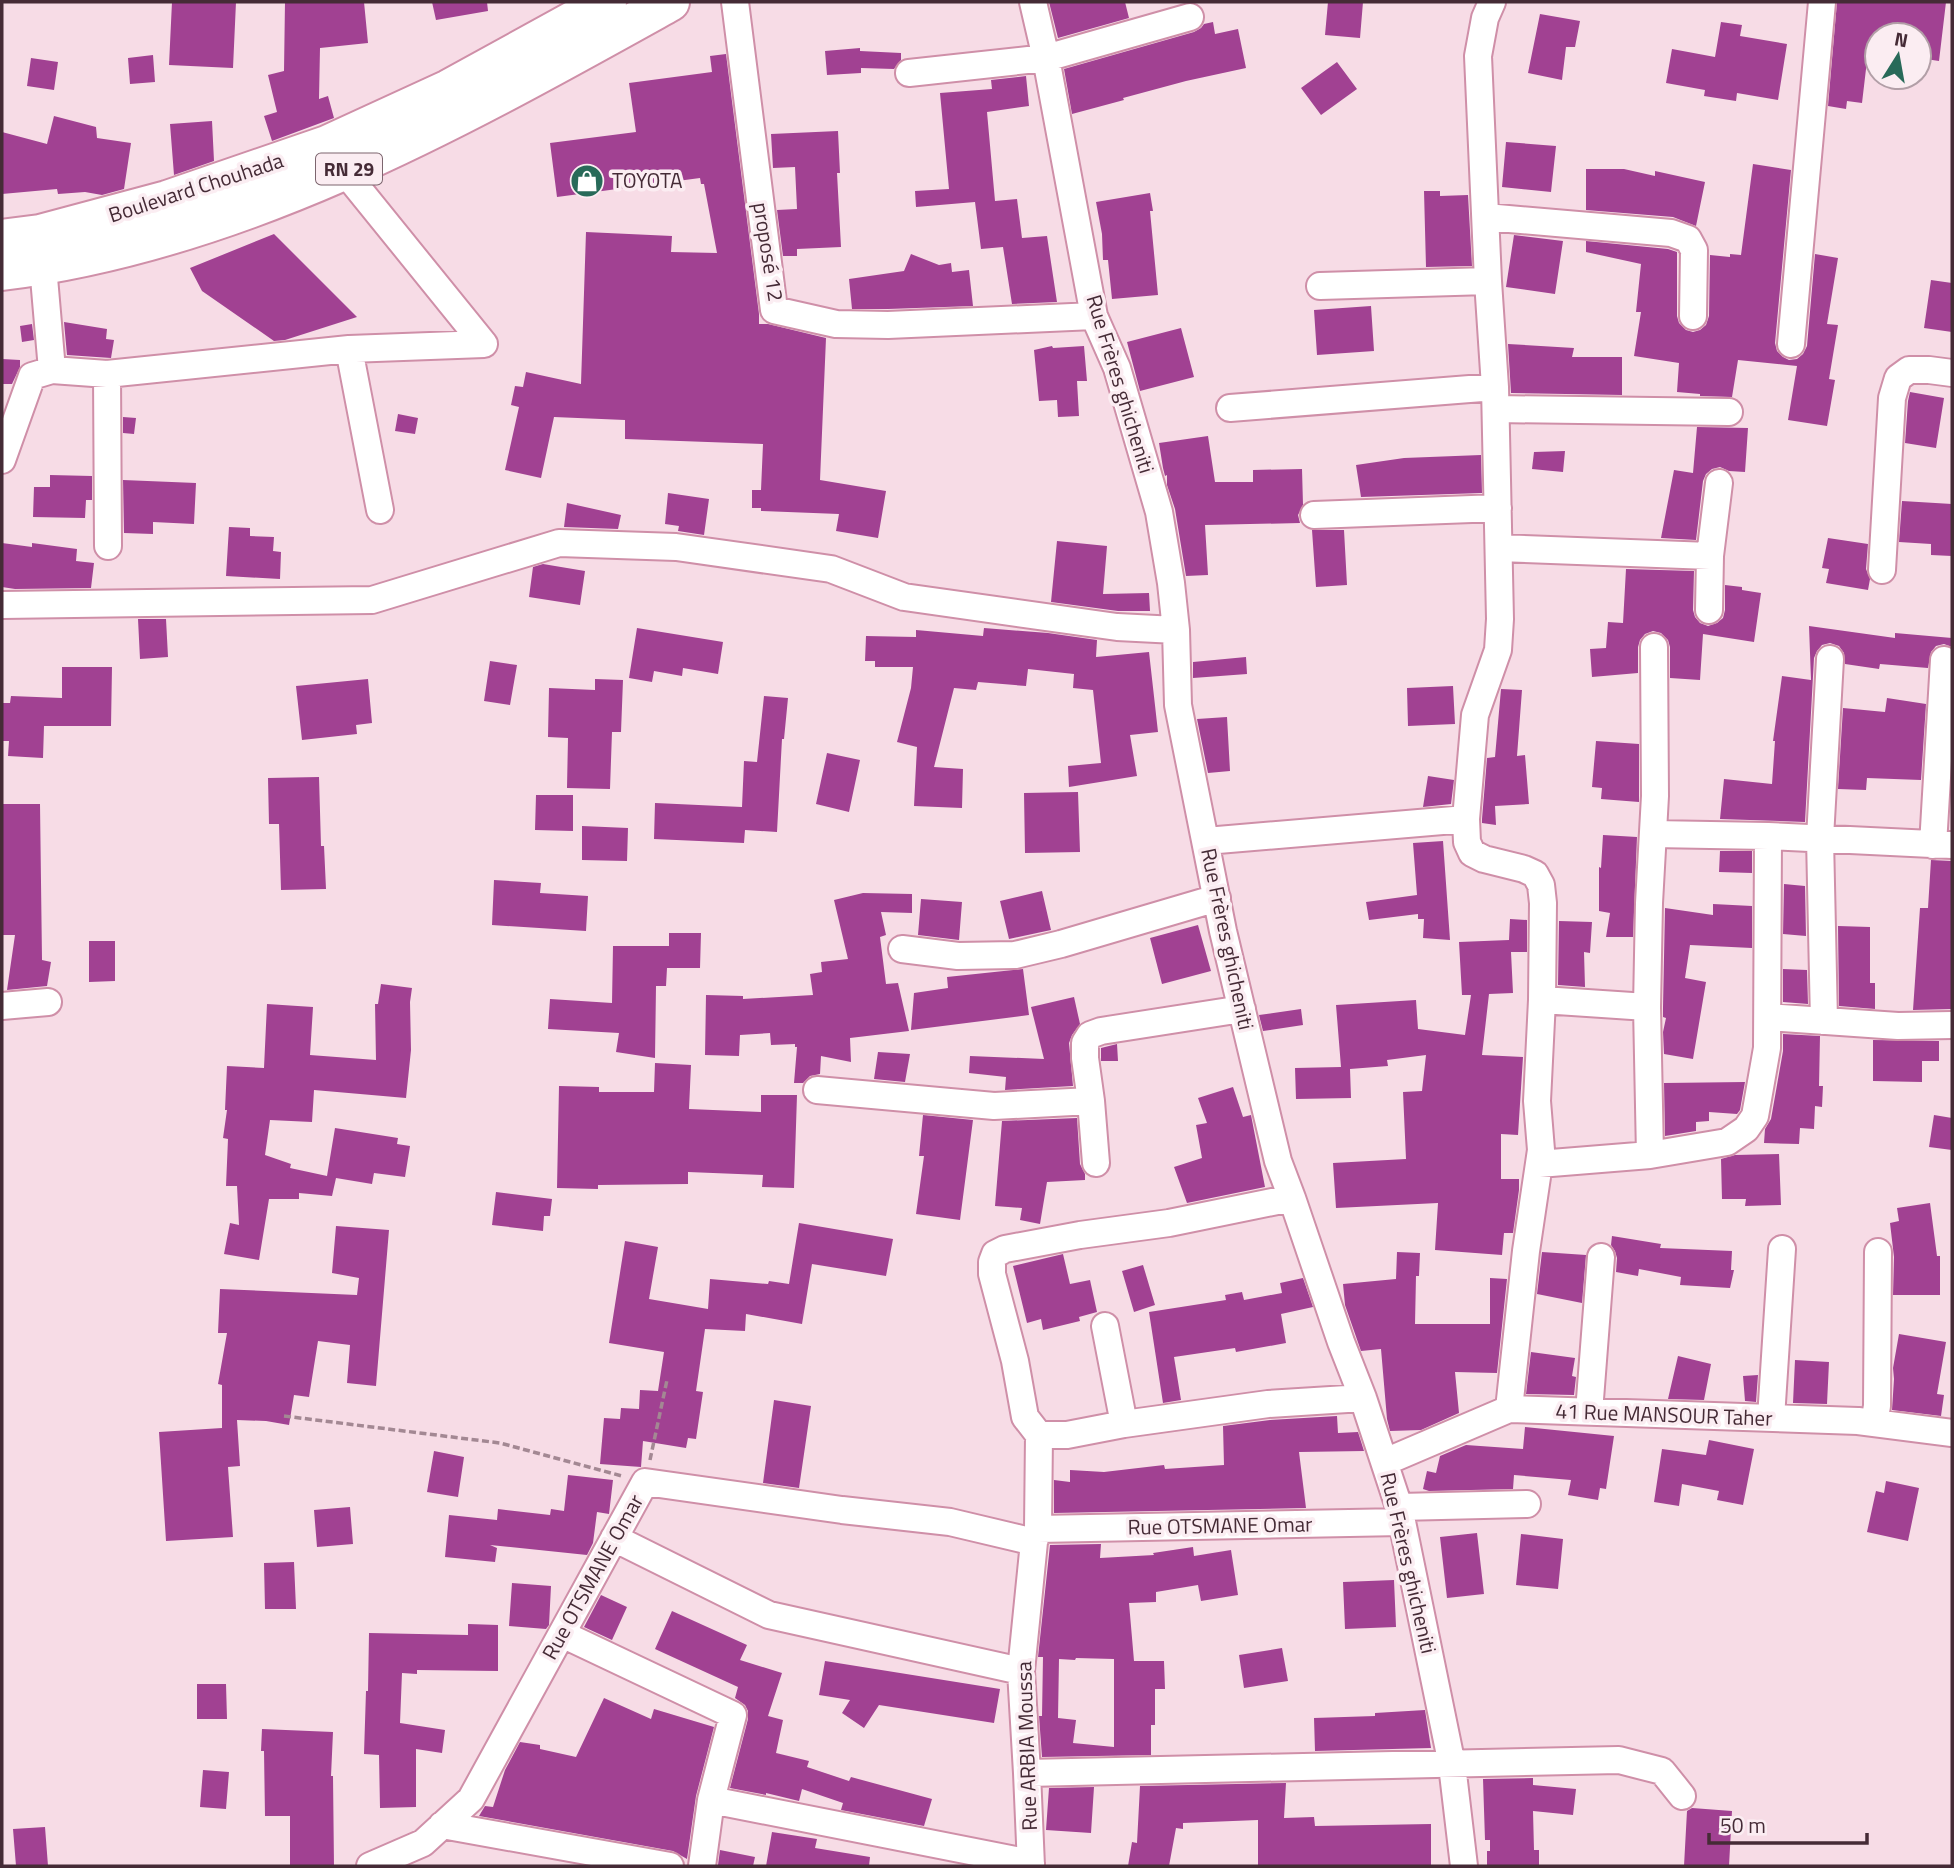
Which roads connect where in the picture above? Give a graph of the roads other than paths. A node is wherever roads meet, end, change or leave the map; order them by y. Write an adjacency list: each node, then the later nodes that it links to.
1 (607, 2): 12 (highway, Boulevard Chouhada / RN 29)
2 (670, 2): 10 (highway, RN 29)
3 (735, 2): 17 (street, proposé 12)
4 (1033, 2): 8 (street, Rue Frères ghicheniti)
5 (1492, 2): 11 (street)
6 (1822, 2): 19 (street)
7 (1190, 17): 8 (street)
8 (1046, 58): 9 (street); 17 (street, Rue Frères ghicheniti)
9 (909, 73)
10 (344, 171): 13 (highway, RN 29); 20 (street)
11 (1486, 217): 15 (street); 18 (street)
12 (2, 239)
13 (43, 266): 14 (highway, RN 29); 21 (street)
14 (2, 271)
15 (1488, 281): 16 (street); 24 (street)
16 (1320, 286)
17 (1094, 316): 38 (street, Rue Frères ghicheniti)
18 (1693, 316)
19 (1791, 344)
20 (348, 349): 23 (street); 30 (street)
21 (52, 370): 23 (street); 27 (street)
22 (1952, 373): 35 (street)
23 (107, 374): 32 (street)
24 (1495, 398): 25 (street); 26 (street); 29 (street)
25 (1230, 408)
26 (1729, 412)
27 (2, 460)
28 (1719, 483): 34 (street)
29 (1498, 508): 31 (street); 33 (street)
30 (380, 510)
31 (1314, 515)
32 (108, 546)
33 (1499, 548): 34 (street); 42 (street)
34 (1710, 556): 37 (street)
35 (1882, 570)
36 (2, 605): 38 (street)
37 (1709, 610)
38 (1176, 630): 46 (street, Rue Frères ghicheniti)
39 (1654, 647): 43 (street)
40 (1830, 659): 45 (street)
41 (1944, 660): 47 (street)
42 (1466, 819): 46 (street); 50 (street)
43 (1653, 834): 44 (street); 53 (street)
44 (1769, 836): 45 (street); 55 (street)
45 (1819, 838): 47 (street); 56 (street)
46 (1206, 841): 48 (street, Rue Frères ghicheniti)
47 (1942, 845)
48 (1217, 898): 49 (street); 54 (street, Rue Frères ghicheniti)
49 (902, 949)
50 (1542, 1000): 53 (street); 62 (street)
51 (48, 1002): 52 (street)
52 (2, 1006)
53 (1647, 1007): 60 (street)
54 (1242, 1009): 59 (street); 63 (street, Rue Frères ghicheniti)
55 (1768, 1017): 56 (street); 60 (street)
56 (1824, 1021): 57 (street)
57 (1952, 1025)
58 (817, 1090): 59 (street)
59 (1091, 1101): 61 (street)
60 (1650, 1155): 62 (street)
61 (1096, 1163)
62 (1539, 1164): 69 (street)
63 (1292, 1198): 68 (street, Rue Frères ghicheniti); 75 (street)
64 (1782, 1248): 71 (street)
65 (1878, 1252): 72 (street)
66 (1601, 1257): 70 (street)
67 (1105, 1326): 73 (street)
68 (1363, 1398): 73 (street); 76 (street, Rue Frères ghicheniti)
69 (1509, 1409): 70 (street, 41 Rue MANSOUR Taher); 76 (street, 41 Rue MANSOUR Taher)
70 (1589, 1412): 71 (street, 41 Rue MANSOUR Taher)
71 (1771, 1418): 72 (street, 41 Rue MANSOUR Taher)
72 (1874, 1423): 74 (street, 41 Rue MANSOUR Taher)
73 (1124, 1424): 75 (street)
74 (1952, 1433)
75 (1039, 1435): 79 (street, Rue ARBIA Moussa)
76 (1385, 1462): 78 (street, Rue Frères ghicheniti)
77 (1527, 1504): 78 (street, Rue OTSMANE Omar)
78 (1400, 1514): 79 (street, Rue OTSMANE Omar); 83 (street, Rue Frères ghicheniti)
79 (1036, 1536): 80 (street, Rue OTSMANE Omar); 82 (street, Rue ARBIA Moussa)
80 (614, 1538): 81 (street, Rue OTSMANE Omar); 82 (street)
81 (562, 1634): 86 (street); 87 (street, Rue OTSMANE Omar)
82 (1021, 1671): 84 (street, Rue ARBIA Moussa)
83 (1452, 1765): 84 (street); 85 (street); 92 (street, Rue Frères ghicheniti)
84 (1027, 1773): 88 (street, Rue ARBIA Moussa)
85 (1682, 1796)
86 (711, 1800): 88 (street); 91 (street)
87 (442, 1825): 89 (street, Rue OTSMANE Omar); 90 (street)
88 (1031, 1865)
89 (370, 1866)
90 (670, 1866)
91 (702, 1866)
92 (1464, 1866)

